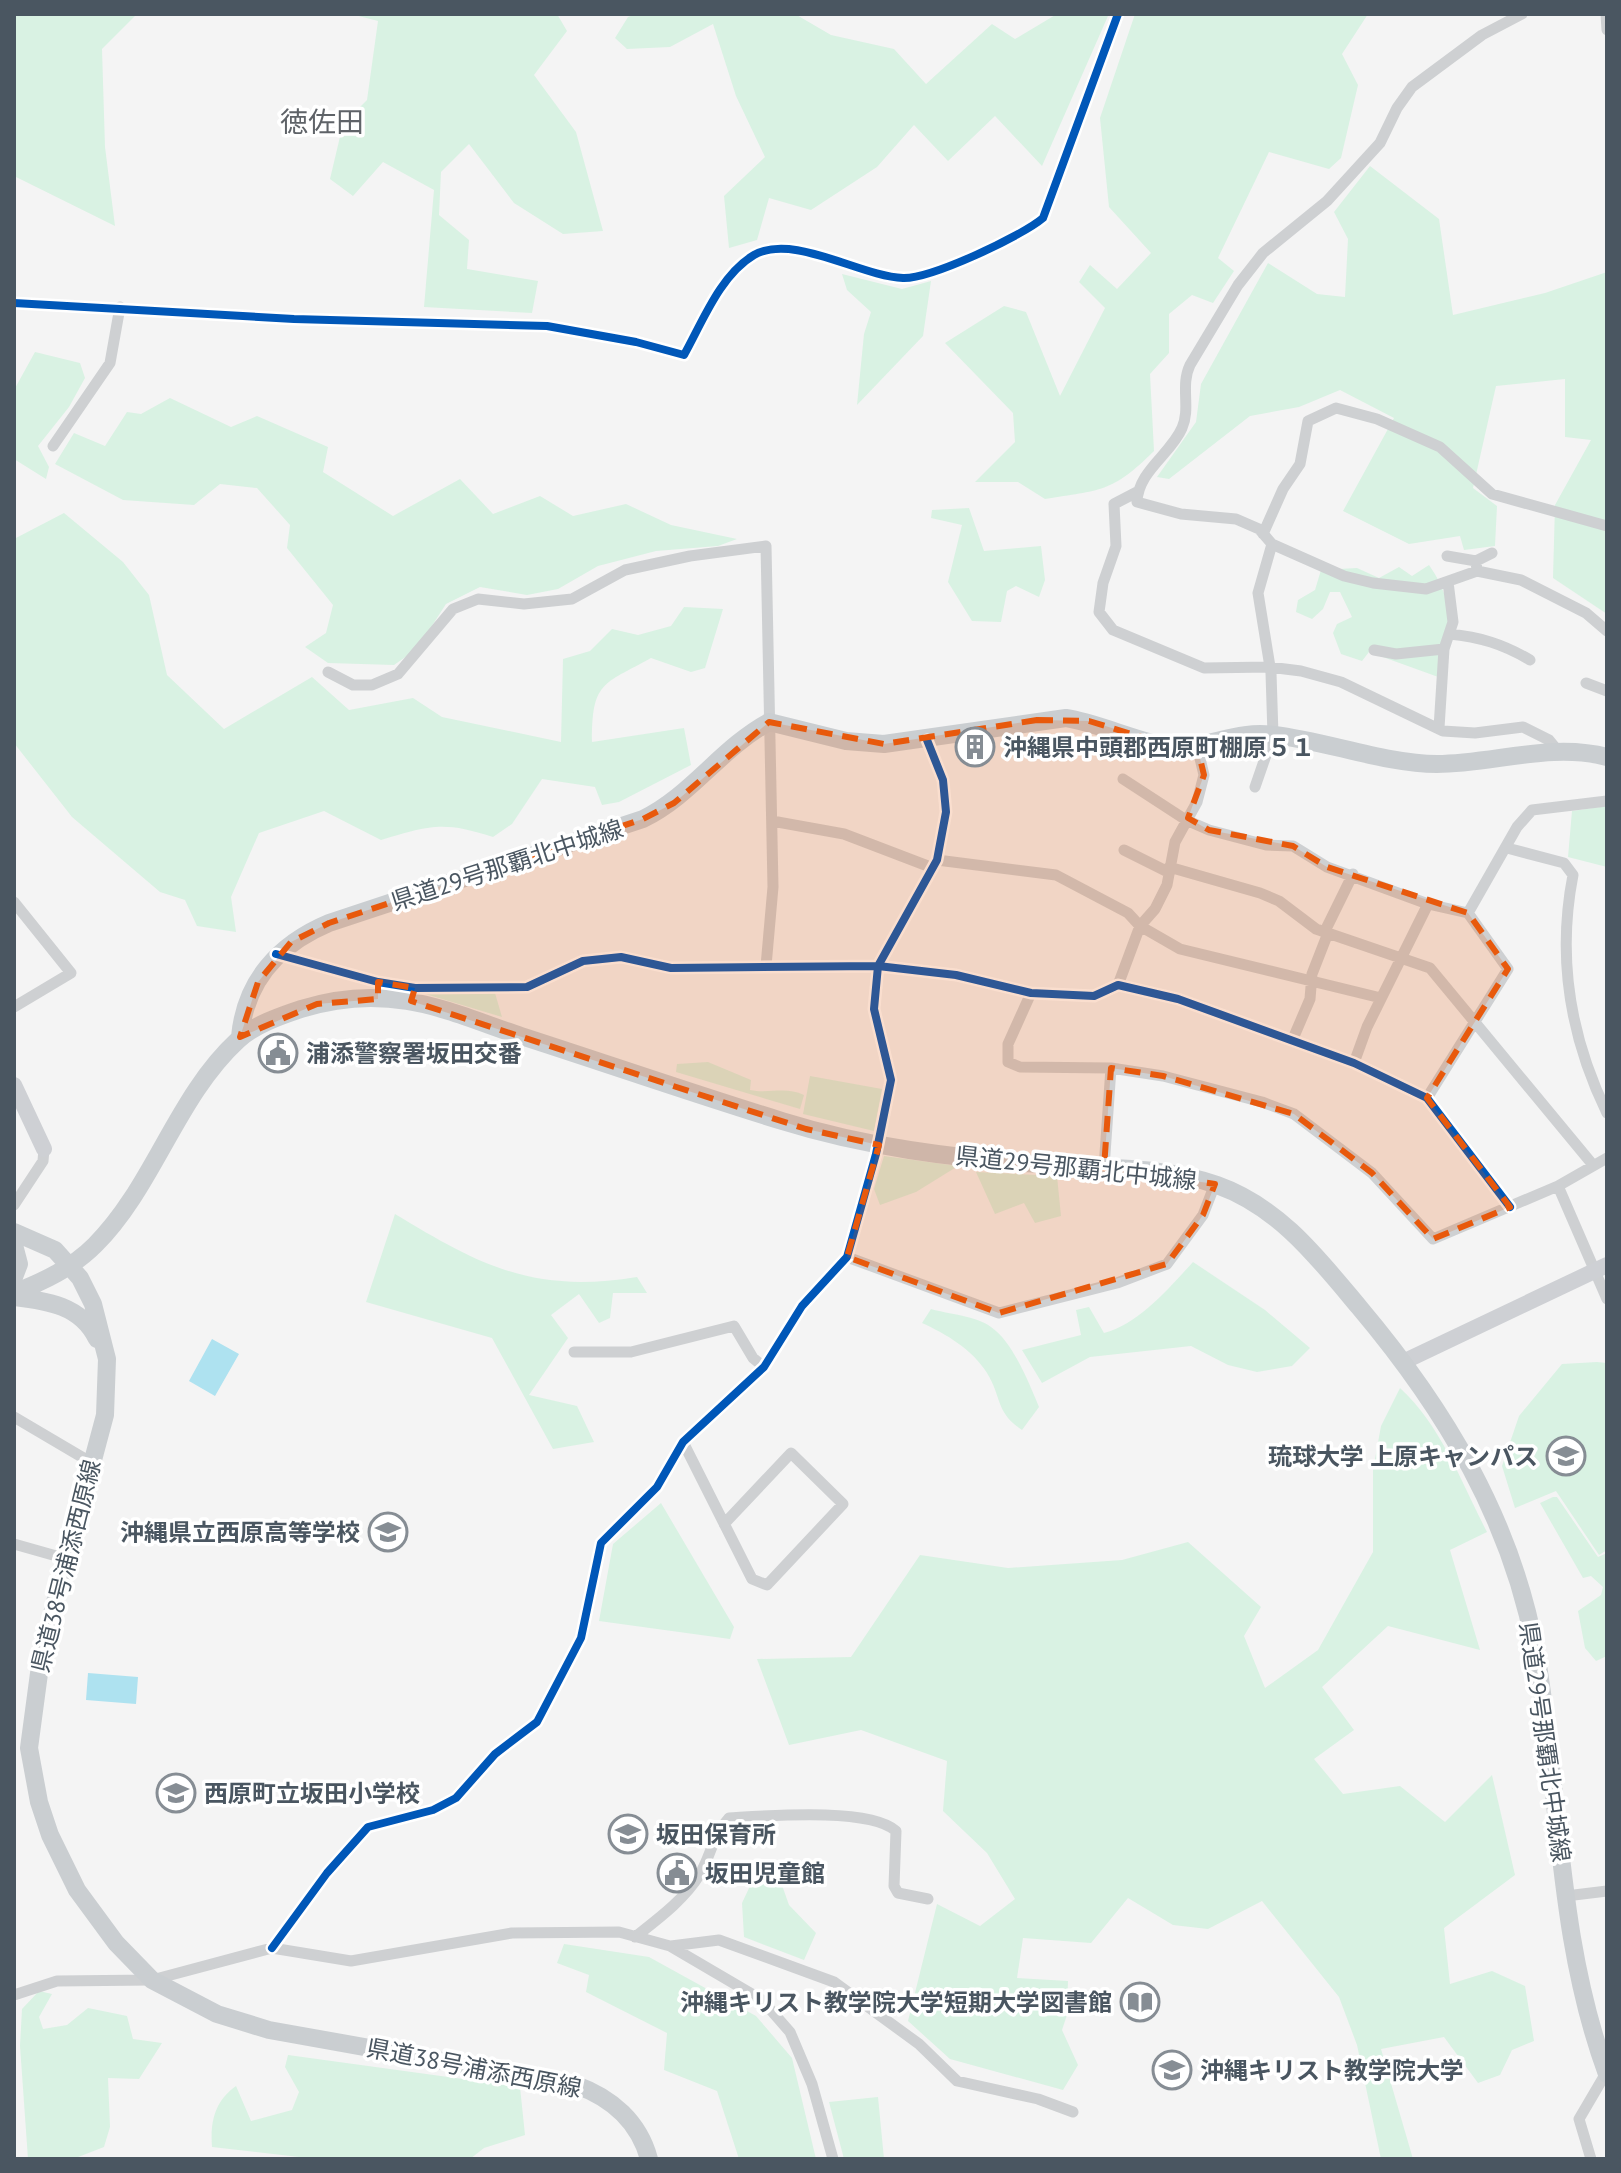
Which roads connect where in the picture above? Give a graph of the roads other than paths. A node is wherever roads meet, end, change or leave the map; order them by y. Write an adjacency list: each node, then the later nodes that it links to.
1 (1118, 14): 6 (street)
2 (1522, 14): 8 (street)
3 (1606, 14): 4 (street)
4 (1607, 30)
5 (14, 303): 6 (street)
6 (120, 307): 7 (street)
7 (53, 446)
8 (1137, 492): 10 (street); 21 (street)
9 (1607, 526): 10 (street)
10 (1263, 534): 11 (street)
11 (1272, 544): 15 (street); 21 (street)
12 (1492, 553): 14 (street)
13 (1447, 556): 14 (street)
14 (1477, 566): 15 (street); 16 (street)
15 (1448, 582): 17 (street)
16 (1607, 631)
17 (1449, 634): 18 (street); 20 (street)
18 (1444, 649): 19 (street); 26 (street)
19 (1374, 650)
20 (1530, 660)
21 (1269, 667): 26 (street); 27 (street)
22 (328, 672): 25 (street)
23 (1586, 683): 24 (street)
24 (1607, 691)
25 (769, 722): 28 (main road); 36 (street); 47 (main road, 県道29号那覇北中城線)
26 (1439, 728): 30 (street)
27 (1273, 735): 29 (main road); 30 (main road); 33 (street)
28 (927, 740): 29 (main road); 39 (street)
29 (1197, 746): 35 (street)
30 (1558, 751): 31 (main road)
31 (1607, 757)
32 (1123, 779): 35 (street)
33 (1255, 787)
34 (1607, 801): 37 (street)
35 (1186, 820): 40 (street); 41 (street)
36 (772, 821): 39 (street); 49 (street)
37 (1507, 848): 44 (street); 65 (street)
38 (1124, 850): 40 (street)
39 (935, 864): 45 (street); 50 (street)
40 (1169, 870): 45 (street); 46 (street)
41 (1353, 874): 43 (street); 46 (street)
42 (14, 902): 57 (street)
43 (1428, 904): 44 (street); 48 (street)
44 (1468, 913): 58 (street)
45 (1140, 926): 51 (street); 52 (street)
46 (1326, 932): 48 (street); 51 (street)
47 (276, 954): 53 (street); 59 (main road, 県道29号那覇北中城線)
48 (1401, 957): 56 (street); 58 (street)
49 (766, 966): 50 (street); 55 (street)
50 (878, 966): 54 (street); 66 (street)
51 (1311, 980): 56 (street); 60 (street)
52 (1118, 985): 54 (street); 60 (street)
53 (378, 990): 55 (main road, 県道29号那覇北中城線); 59 (main road, 県道29号那覇北中城線)
54 (1031, 993): 62 (street)
55 (413, 994): 66 (main road, 県道29号那覇北中城線)
56 (1381, 998): 61 (street)
57 (14, 1007)
58 (1475, 1018): 64 (street); 69 (street)
59 (240, 1037): 78 (main road, 県道29号那覇北中城線)
60 (1292, 1041): 61 (street)
61 (1354, 1063): 64 (street)
62 (1111, 1068): 70 (street); 74 (street)
63 (14, 1085): 67 (street)
64 (1427, 1098): 74 (street)
65 (1607, 1113)
66 (879, 1145): 70 (main road, 県道29号那覇北中城線); 77 (street)
67 (44, 1149): 73 (street)
68 (1607, 1158): 69 (street)
69 (1593, 1165): 72 (street)
70 (1104, 1168): 71 (main road, 県道29号那覇北中城線)
71 (1215, 1184): 77 (street); 85 (main road, 県道29号那覇北中城線)
72 (1558, 1186): 74 (street); 79 (street)
73 (14, 1205)
74 (1510, 1207)
75 (14, 1232): 78 (main road, 県道38号浦添西原線)
76 (14, 1245): 80 (main road)
77 (847, 1257): 86 (street)
78 (70, 1266): 81 (main road, 県道29号那覇北中城線); 84 (main road, 県道38号浦添西原線)
79 (1601, 1268): 82 (street); 85 (street)
80 (14, 1277)
81 (14, 1295): 84 (main road)
82 (1607, 1299)
83 (574, 1352): 86 (street)
84 (107, 1359): 89 (main road, 県道38号浦添西原線)
85 (1403, 1362): 95 (main road, 県道29号那覇北中城線)
86 (764, 1367): 88 (street)
87 (14, 1417): 89 (street)
88 (683, 1442): 90 (street); 99 (street)
89 (92, 1463): 92 (main road, 県道38号浦添西原線)
90 (724, 1524): 90 (street)
91 (14, 1544): 92 (street)
92 (67, 1559): 93 (main road, 県道38号浦添西原線)
93 (22, 1748): 100 (main road, 県道38号浦添西原線)
94 (1607, 1891): 95 (street)
95 (1566, 1896): 102 (main road, 県道29号那覇北中城線)
96 (928, 1899): 97 (street)
97 (635, 1937): 98 (street); 99 (street)
98 (670, 1946): 103 (street); 105 (street)
99 (272, 1948): 100 (street)
100 (152, 1980): 101 (street); 104 (main road, 県道38号浦添西原線)
101 (14, 1995)
102 (1607, 2074): 106 (street)
103 (1073, 2112)
104 (649, 2159)
105 (833, 2159)
106 (1591, 2159)

